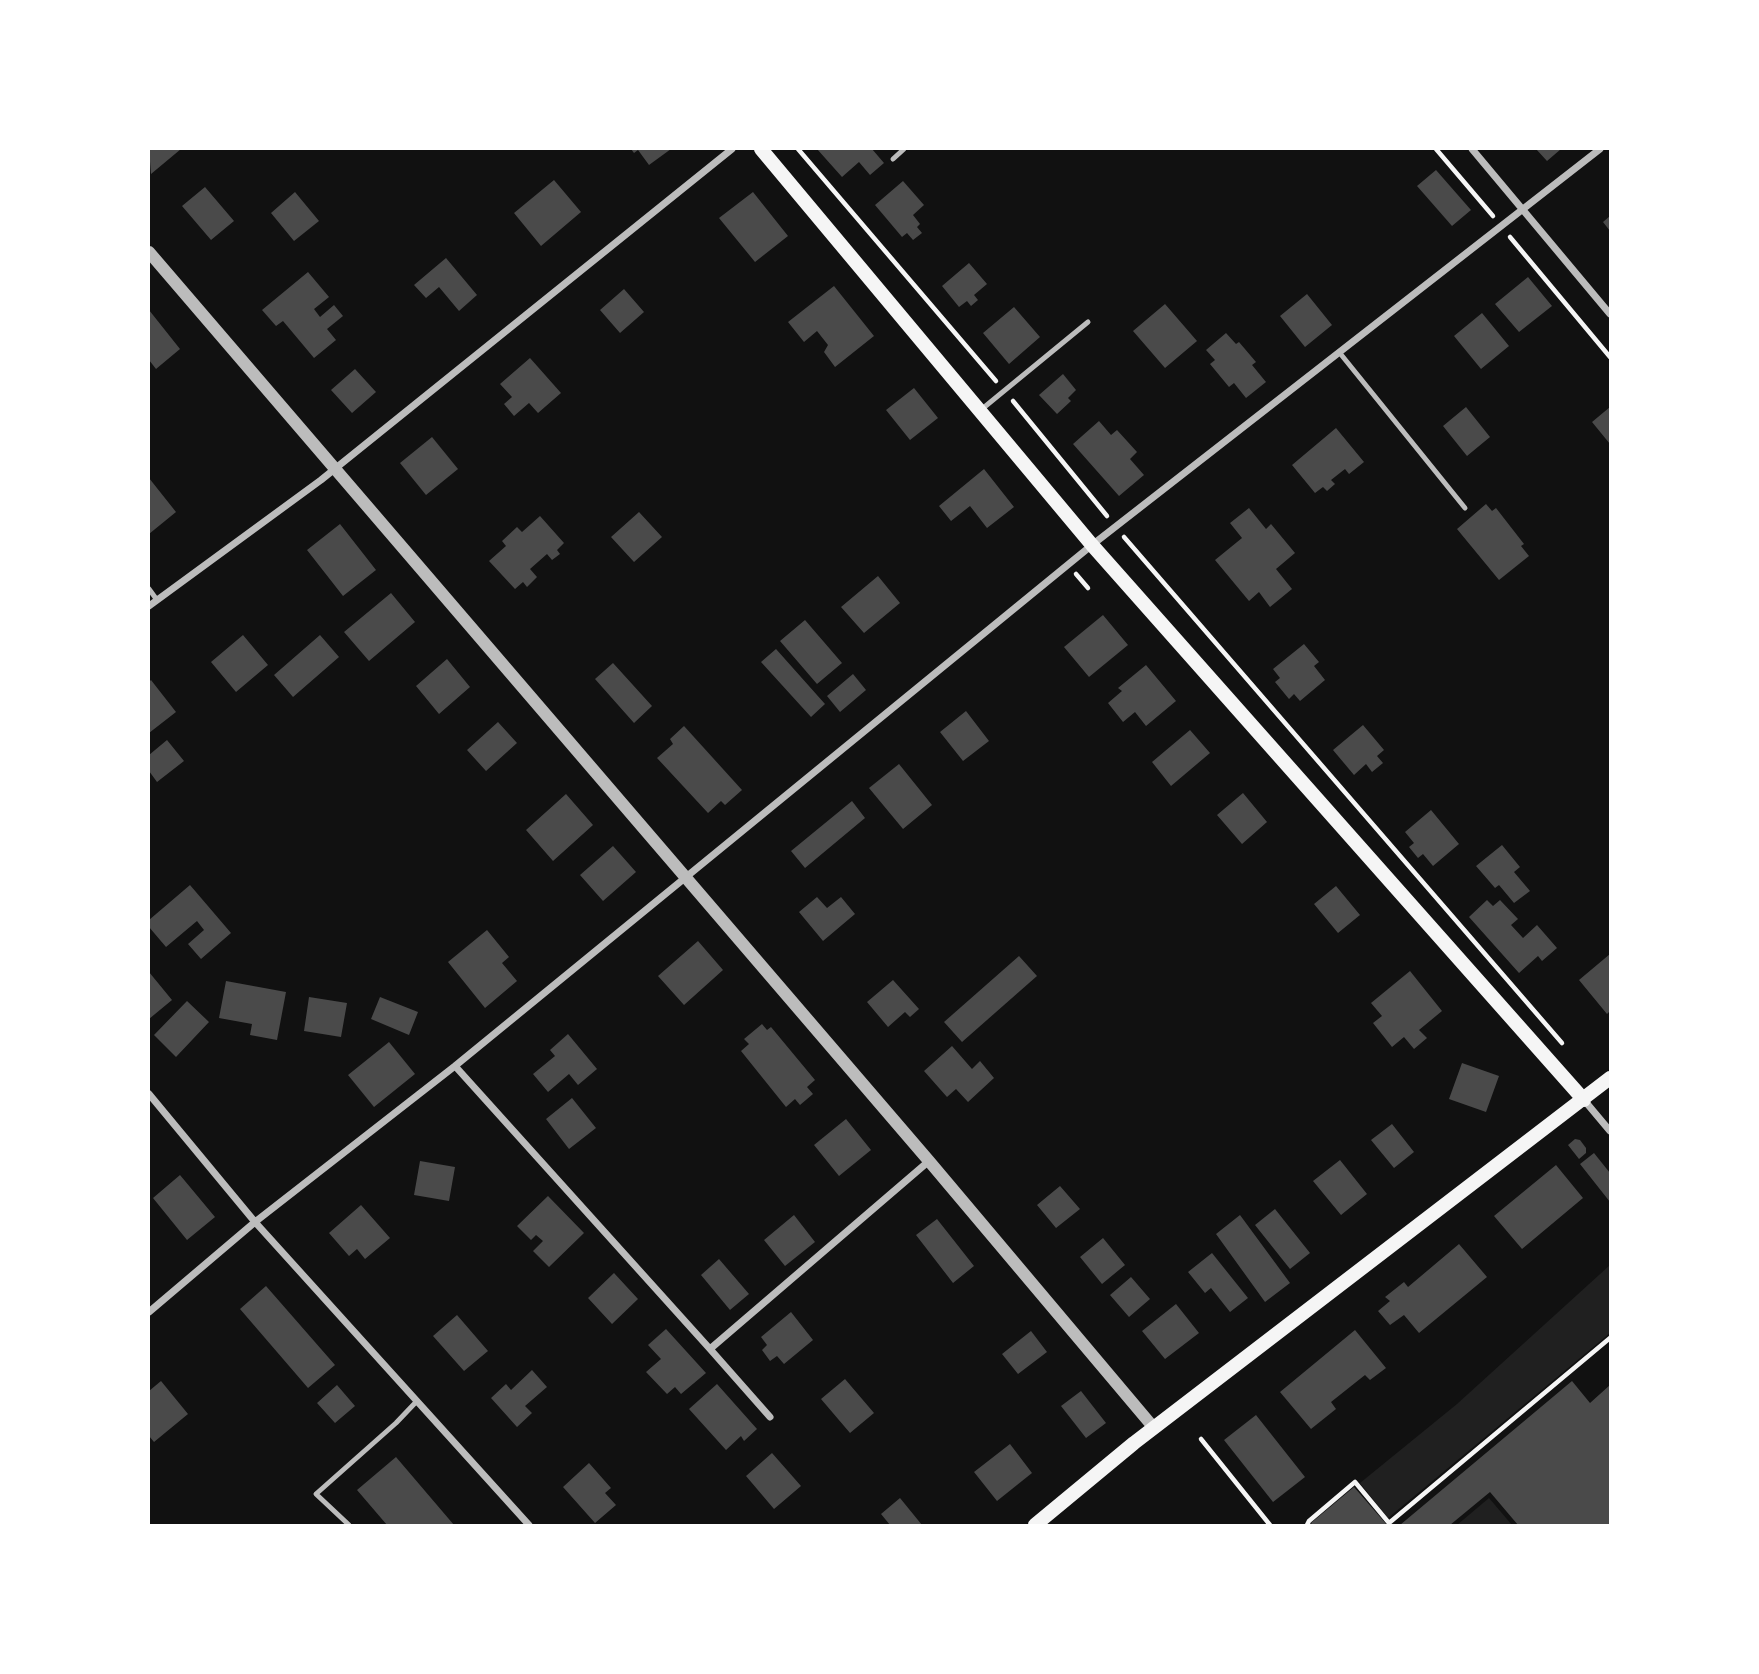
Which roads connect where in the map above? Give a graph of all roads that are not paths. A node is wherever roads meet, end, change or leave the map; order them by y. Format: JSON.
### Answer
{"nodes":[{"id":1,"x":732,"y":149,"type":"edge"},
{"id":2,"x":761,"y":149,"type":"edge"},
{"id":3,"x":904,"y":149,"type":"edge"},
{"id":4,"x":1472,"y":149,"type":"edge"},
{"id":5,"x":1600,"y":149,"type":"edge"},
{"id":6,"x":893,"y":159,"type":"dead end"},
{"id":7,"x":1523,"y":209,"type":"junction"},
{"id":8,"x":149,"y":251,"type":"edge"},
{"id":9,"x":1610,"y":314,"type":"edge"},
{"id":10,"x":1088,"y":321,"type":"dead end"},
{"id":11,"x":1339,"y":352,"type":"junction"},
{"id":12,"x":980,"y":411,"type":"junction"},
{"id":13,"x":335,"y":468,"type":"junction"},
{"id":14,"x":1465,"y":508,"type":"dead end"},
{"id":15,"x":1091,"y":545,"type":"junction"},
{"id":16,"x":149,"y":589,"type":"edge"},
{"id":17,"x":157,"y":600,"type":"junction"},
{"id":18,"x":149,"y":606,"type":"edge"},
{"id":19,"x":686,"y":878,"type":"junction"},
{"id":20,"x":454,"y":1066,"type":"junction"},
{"id":21,"x":1610,"y":1079,"type":"edge"},
{"id":22,"x":149,"y":1094,"type":"edge"},
{"id":23,"x":1584,"y":1100,"type":"junction"},
{"id":24,"x":1610,"y":1132,"type":"edge"},
{"id":25,"x":929,"y":1161,"type":"junction"},
{"id":26,"x":255,"y":1222,"type":"junction"},
{"id":27,"x":149,"y":1312,"type":"edge"},
{"id":28,"x":710,"y":1349,"type":"junction"},
{"id":29,"x":416,"y":1402,"type":"junction"},
{"id":30,"x":770,"y":1418,"type":"dead end"},
{"id":31,"x":1154,"y":1428,"type":"junction"},
{"id":32,"x":349,"y":1525,"type":"edge"},
{"id":33,"x":529,"y":1525,"type":"edge"},
{"id":34,"x":1035,"y":1525,"type":"edge"}],
"edges":[{"from":1,"to":13,"type":"street"},
{"from":2,"to":12,"type":"main road"},
{"from":3,"to":6,"type":"lane"},
{"from":4,"to":7,"type":"street"},
{"from":5,"to":7,"type":"street"},
{"from":7,"to":9,"type":"street"},
{"from":7,"to":11,"type":"street"},
{"from":8,"to":13,"type":"street"},
{"from":10,"to":12,"type":"lane"},
{"from":11,"to":14,"type":"lane"},
{"from":11,"to":15,"type":"street"},
{"from":12,"to":15,"type":"main road"},
{"from":13,"to":17,"type":"street"},
{"from":13,"to":19,"type":"street"},
{"from":15,"to":19,"type":"street"},
{"from":15,"to":23,"type":"main road"},
{"from":16,"to":17,"type":"lane"},
{"from":17,"to":18,"type":"street"},
{"from":19,"to":20,"type":"street"},
{"from":19,"to":25,"type":"street"},
{"from":20,"to":26,"type":"street"},
{"from":20,"to":28,"type":"street"},
{"from":21,"to":23,"type":"main road"},
{"from":22,"to":26,"type":"street"},
{"from":23,"to":24,"type":"street"},
{"from":23,"to":31,"type":"main road"},
{"from":25,"to":28,"type":"street"},
{"from":25,"to":31,"type":"street"},
{"from":26,"to":27,"type":"street"},
{"from":26,"to":29,"type":"street"},
{"from":28,"to":30,"type":"street"},
{"from":29,"to":32,"type":"lane"},
{"from":29,"to":33,"type":"street"},
{"from":31,"to":34,"type":"main road"}]}
